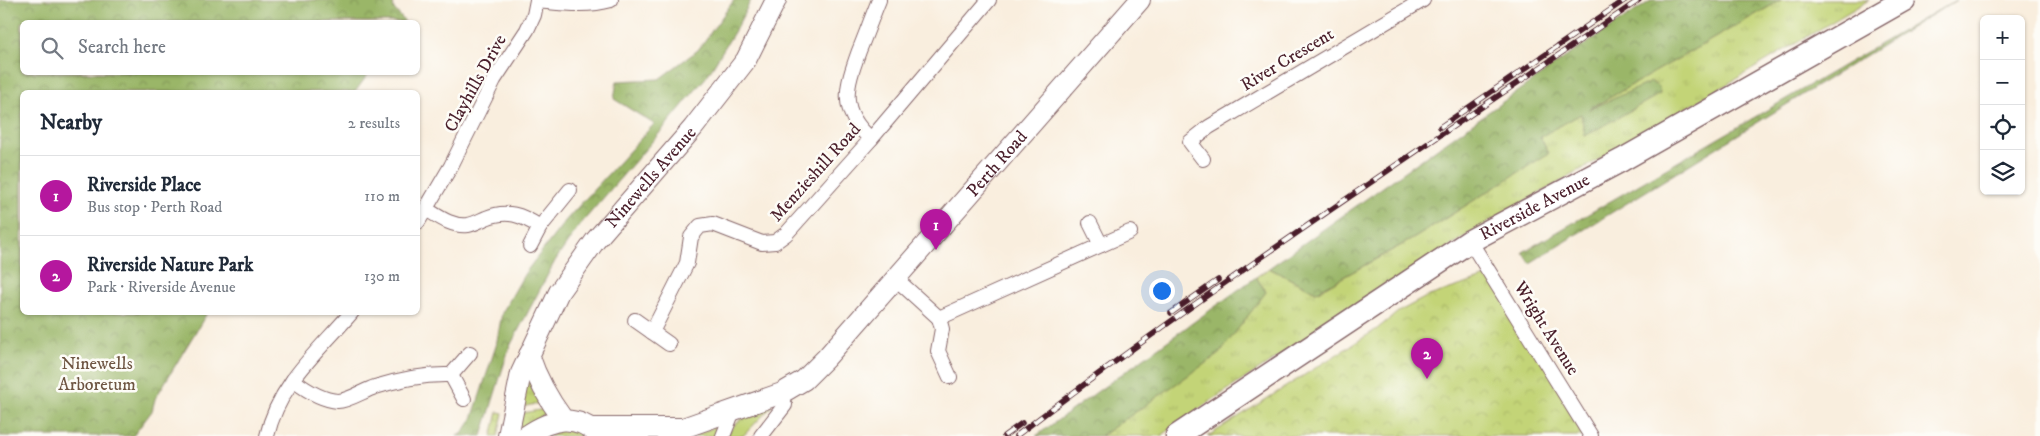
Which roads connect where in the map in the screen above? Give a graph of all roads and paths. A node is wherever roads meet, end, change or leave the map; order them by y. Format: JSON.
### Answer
{"nodes":[{"id":1,"x":537,"y":0,"type":"edge"},
{"id":2,"x":611,"y":0,"type":"edge"},
{"id":3,"x":776,"y":0,"type":"edge"},
{"id":4,"x":878,"y":0,"type":"edge"},
{"id":5,"x":989,"y":0,"type":"edge"},
{"id":6,"x":1140,"y":0,"type":"edge"},
{"id":7,"x":1423,"y":0,"type":"edge"},
{"id":8,"x":1904,"y":0,"type":"edge"},
{"id":9,"x":871,"y":139,"type":"junction"},
{"id":10,"x":1203,"y":159,"type":"dead end"},
{"id":11,"x":570,"y":190,"type":"dead end"},
{"id":12,"x":426,"y":209,"type":"junction"},
{"id":13,"x":420,"y":219,"type":"edge"},
{"id":14,"x":1090,"y":223,"type":"dead end"},
{"id":15,"x":540,"y":227,"type":"junction"},
{"id":16,"x":1130,"y":232,"type":"dead end"},
{"id":17,"x":1470,"y":241,"type":"junction"},
{"id":18,"x":1102,"y":245,"type":"junction"},
{"id":19,"x":530,"y":246,"type":"dead end"},
{"id":20,"x":895,"y":278,"type":"junction"},
{"id":21,"x":349,"y":315,"type":"edge"},
{"id":22,"x":939,"y":318,"type":"junction"},
{"id":23,"x":635,"y":320,"type":"dead end"},
{"id":24,"x":652,"y":332,"type":"junction"},
{"id":25,"x":669,"y":344,"type":"dead end"},
{"id":26,"x":470,"y":353,"type":"dead end"},
{"id":27,"x":529,"y":355,"type":"junction"},
{"id":28,"x":451,"y":375,"type":"junction"},
{"id":29,"x":950,"y":377,"type":"dead end"},
{"id":30,"x":293,"y":380,"type":"junction"},
{"id":31,"x":464,"y":399,"type":"dead end"},
{"id":32,"x":785,"y":405,"type":"dead end"},
{"id":33,"x":733,"y":411,"type":"junction"},
{"id":34,"x":563,"y":419,"type":"junction"},
{"id":35,"x":596,"y":432,"type":"edge"},
{"id":36,"x":677,"y":432,"type":"edge"},
{"id":37,"x":267,"y":436,"type":"edge"},
{"id":38,"x":508,"y":436,"type":"edge"},
{"id":39,"x":526,"y":436,"type":"edge"},
{"id":40,"x":723,"y":436,"type":"edge"},
{"id":41,"x":761,"y":436,"type":"edge"},
{"id":42,"x":1177,"y":436,"type":"edge"},
{"id":43,"x":1592,"y":436,"type":"edge"}],
"edges":[{"from":1,"to":2,"type":"street","name":"Clayhills Drive"},
{"from":1,"to":12,"type":"street","name":"Clayhills Drive"},
{"from":3,"to":27,"type":"street","name":"Ninewells Avenue"},
{"from":4,"to":9,"type":"street"},
{"from":5,"to":9,"type":"street","name":"Menzieshill Road"},
{"from":6,"to":20,"type":"street","name":"Perth Road"},
{"from":7,"to":10,"type":"street","name":"River Crescent"},
{"from":8,"to":17,"type":"main road","name":"Riverside Avenue"},
{"from":9,"to":24,"type":"street","name":"Menzieshill Road"},
{"from":11,"to":15,"type":"street"},
{"from":12,"to":13,"type":"street","name":"Clayhills Drive"},
{"from":12,"to":15,"type":"street"},
{"from":14,"to":18,"type":"street"},
{"from":15,"to":19,"type":"street"},
{"from":16,"to":18,"type":"street"},
{"from":17,"to":42,"type":"main road","name":"Riverside Avenue"},
{"from":17,"to":43,"type":"street","name":"Wright Avenue"},
{"from":18,"to":22,"type":"street"},
{"from":20,"to":22,"type":"street"},
{"from":20,"to":33,"type":"street","name":"Perth Road"},
{"from":21,"to":30,"type":"street"},
{"from":22,"to":29,"type":"street"},
{"from":23,"to":24,"type":"street"},
{"from":24,"to":25,"type":"street"},
{"from":26,"to":28,"type":"street"},
{"from":27,"to":34,"type":"street"},
{"from":27,"to":38,"type":"street","name":"Ninewells Avenue"},
{"from":28,"to":30,"type":"street"},
{"from":28,"to":31,"type":"street"},
{"from":30,"to":37,"type":"street"},
{"from":32,"to":41,"type":"street"},
{"from":33,"to":36,"type":"street","name":"Perth Road"},
{"from":33,"to":40,"type":"street"},
{"from":34,"to":35,"type":"street","name":"Perth Road"},
{"from":34,"to":39,"type":"street"},
{"from":35,"to":36,"type":"street","name":"Perth Road"}]}
